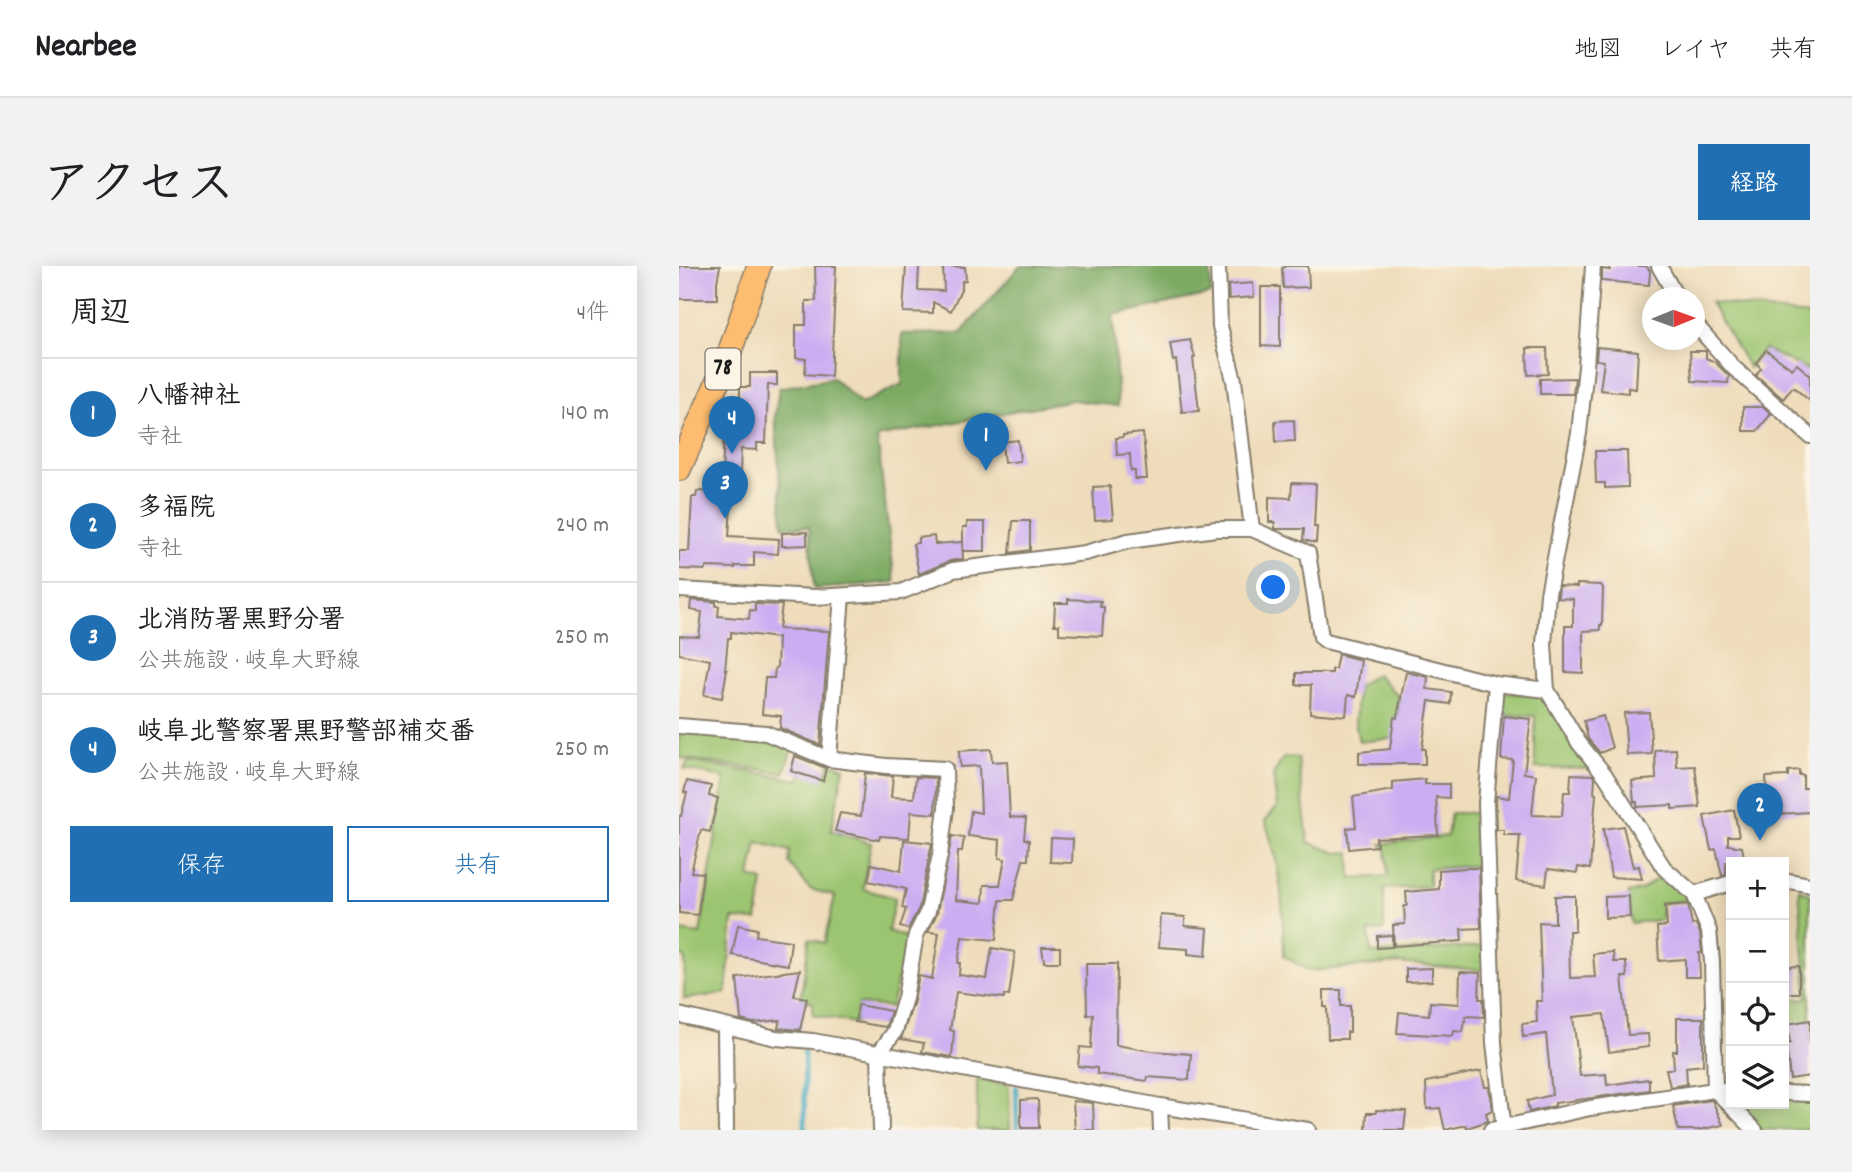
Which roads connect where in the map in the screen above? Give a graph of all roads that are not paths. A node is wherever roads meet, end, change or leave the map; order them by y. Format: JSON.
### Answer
{"nodes":[{"id":1,"x":759,"y":266,"type":"edge"},
{"id":2,"x":1218,"y":266,"type":"edge"},
{"id":3,"x":1593,"y":266,"type":"edge"},
{"id":4,"x":1659,"y":266,"type":"edge"},
{"id":5,"x":1671,"y":287,"type":"edge"},
{"id":6,"x":1705,"y":335,"type":"edge"},
{"id":7,"x":1810,"y":436,"type":"edge"},
{"id":8,"x":679,"y":469,"type":"edge"},
{"id":9,"x":1252,"y":529,"type":"junction"},
{"id":10,"x":679,"y":590,"type":"edge"},
{"id":11,"x":842,"y":596,"type":"junction"},
{"id":12,"x":1496,"y":684,"type":"junction"},
{"id":13,"x":1547,"y":690,"type":"junction"},
{"id":14,"x":679,"y":726,"type":"edge"},
{"id":15,"x":829,"y":759,"type":"junction"},
{"id":16,"x":1789,"y":881,"type":"edge"},
{"id":17,"x":1726,"y":884,"type":"edge"},
{"id":18,"x":1810,"y":885,"type":"edge"},
{"id":19,"x":1694,"y":894,"type":"junction"},
{"id":20,"x":679,"y":1015,"type":"edge"},
{"id":21,"x":725,"y":1027,"type":"junction"},
{"id":22,"x":879,"y":1053,"type":"junction"},
{"id":23,"x":1715,"y":1090,"type":"junction"},
{"id":24,"x":1726,"y":1091,"type":"edge"},
{"id":25,"x":1789,"y":1093,"type":"edge"},
{"id":26,"x":1810,"y":1094,"type":"edge"},
{"id":27,"x":1160,"y":1106,"type":"junction"},
{"id":28,"x":1499,"y":1129,"type":"edge"},
{"id":29,"x":726,"y":1130,"type":"edge"},
{"id":30,"x":880,"y":1130,"type":"edge"},
{"id":31,"x":1161,"y":1130,"type":"edge"},
{"id":32,"x":1308,"y":1130,"type":"edge"},
{"id":33,"x":1755,"y":1130,"type":"edge"}],
"edges":[{"from":1,"to":8,"type":"main road","number":"78"},
{"from":2,"to":9,"type":"street"},
{"from":3,"to":13,"type":"street"},
{"from":4,"to":5,"type":"street"},
{"from":6,"to":7,"type":"street"},
{"from":9,"to":11,"type":"street"},
{"from":9,"to":12,"type":"street"},
{"from":10,"to":11,"type":"street"},
{"from":11,"to":15,"type":"street"},
{"from":12,"to":13,"type":"street"},
{"from":12,"to":28,"type":"street"},
{"from":13,"to":19,"type":"street"},
{"from":14,"to":15,"type":"street"},
{"from":15,"to":22,"type":"street"},
{"from":16,"to":18,"type":"street"},
{"from":17,"to":19,"type":"street"},
{"from":19,"to":23,"type":"street"},
{"from":20,"to":21,"type":"street"},
{"from":21,"to":22,"type":"street"},
{"from":21,"to":29,"type":"street"},
{"from":22,"to":27,"type":"street"},
{"from":22,"to":30,"type":"street"},
{"from":23,"to":24,"type":"street"},
{"from":23,"to":28,"type":"street"},
{"from":23,"to":33,"type":"street"},
{"from":25,"to":26,"type":"street"},
{"from":27,"to":31,"type":"street"},
{"from":27,"to":32,"type":"street"}]}
